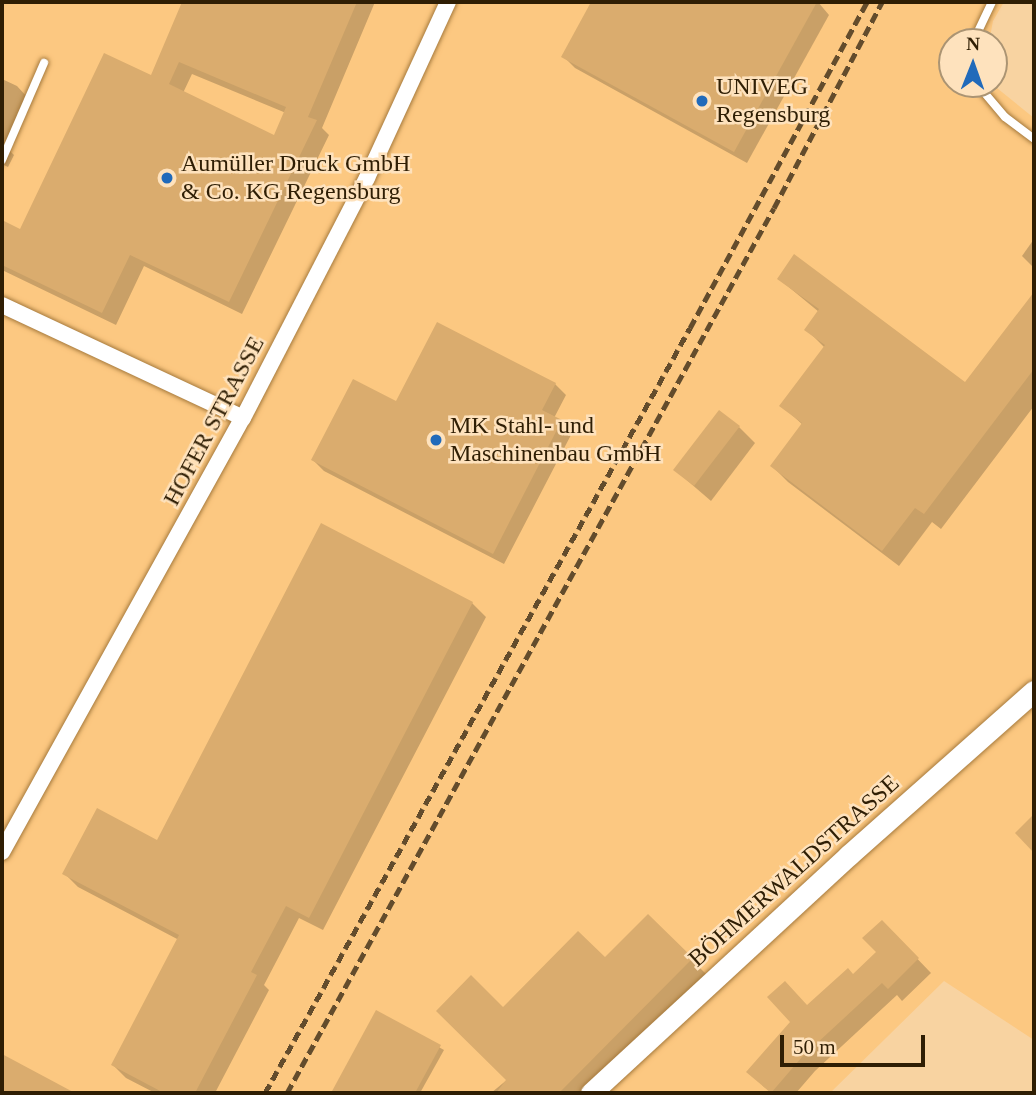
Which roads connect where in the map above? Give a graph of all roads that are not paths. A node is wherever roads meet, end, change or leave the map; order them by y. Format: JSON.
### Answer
{"nodes":[{"id":1,"x":448,"y":2,"type":"edge"},
{"id":2,"x":992,"y":2,"type":"edge"},
{"id":3,"x":980,"y":28,"type":"edge"},
{"id":4,"x":44,"y":63,"type":"dead end"},
{"id":5,"x":988,"y":98,"type":"edge"},
{"id":6,"x":1034,"y":139,"type":"edge"},
{"id":7,"x":2,"y":160,"type":"edge"},
{"id":8,"x":2,"y":305,"type":"edge"},
{"id":9,"x":243,"y":418,"type":"junction"},
{"id":10,"x":1034,"y":691,"type":"edge"},
{"id":11,"x":2,"y":852,"type":"edge"},
{"id":12,"x":591,"y":1093,"type":"edge"}],
"edges":[{"from":1,"to":9,"type":"street","name":"HOFER STRASSE"},
{"from":2,"to":3,"type":"lane"},
{"from":4,"to":7,"type":"lane"},
{"from":5,"to":6,"type":"lane"},
{"from":8,"to":9,"type":"street"},
{"from":9,"to":11,"type":"street","name":"HOFER STRASSE"},
{"from":10,"to":12,"type":"street","name":"BÖHMERWALDSTRASSE"}]}
